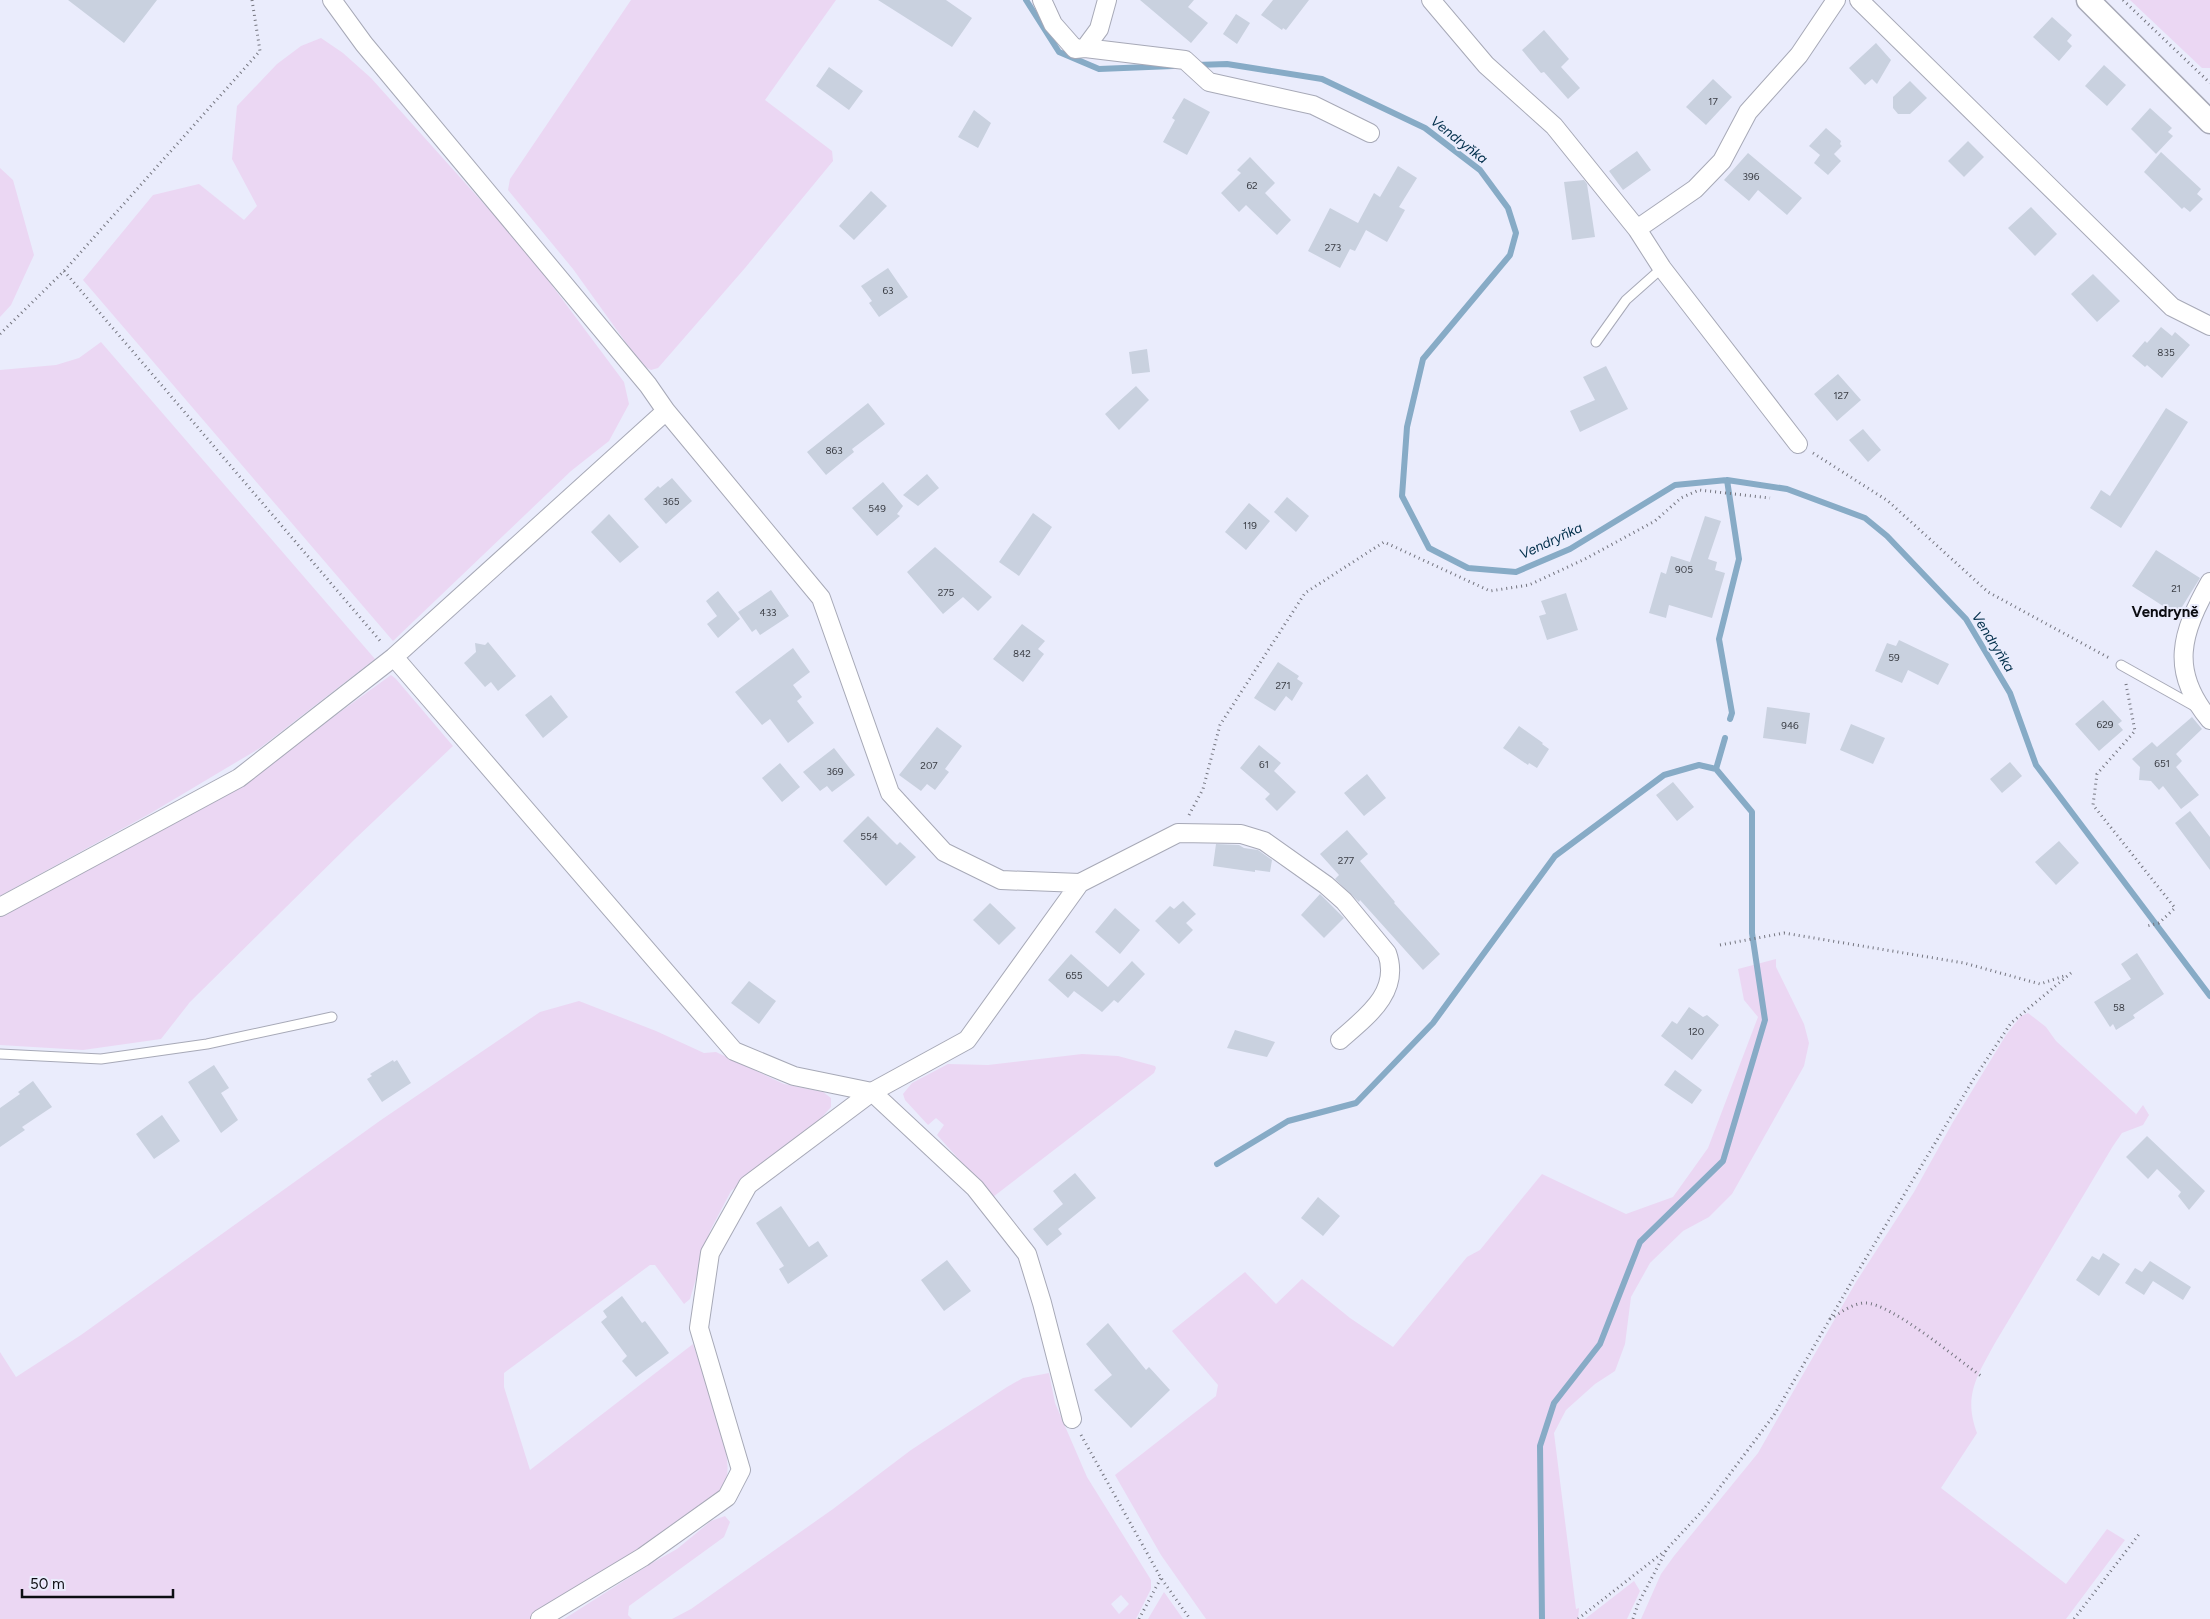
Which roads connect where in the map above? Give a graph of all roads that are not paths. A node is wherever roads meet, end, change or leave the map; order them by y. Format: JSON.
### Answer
{"nodes":[{"id":1,"x":332,"y":0,"type":"edge"},
{"id":2,"x":1042,"y":0,"type":"edge"},
{"id":3,"x":1107,"y":0,"type":"edge"},
{"id":4,"x":1431,"y":0,"type":"edge"},
{"id":5,"x":1836,"y":0,"type":"edge"},
{"id":6,"x":1859,"y":0,"type":"edge"},
{"id":7,"x":2088,"y":0,"type":"edge"},
{"id":8,"x":1085,"y":48,"type":"junction"},
{"id":9,"x":2210,"y":122,"type":"edge"},
{"id":10,"x":1370,"y":133,"type":"dead end"},
{"id":11,"x":1637,"y":229,"type":"junction"},
{"id":12,"x":1662,"y":268,"type":"junction"},
{"id":13,"x":2210,"y":326,"type":"edge"},
{"id":14,"x":1596,"y":342,"type":"dead end"},
{"id":15,"x":666,"y":411,"type":"junction"},
{"id":16,"x":1798,"y":444,"type":"road end"},
{"id":17,"x":2210,"y":582,"type":"edge"},
{"id":18,"x":394,"y":657,"type":"junction"},
{"id":19,"x":2121,"y":665,"type":"road end"},
{"id":20,"x":2205,"y":715,"type":"edge"},
{"id":21,"x":1080,"y":882,"type":"junction"},
{"id":22,"x":0,"y":907,"type":"edge"},
{"id":23,"x":332,"y":1016,"type":"dead end"},
{"id":24,"x":1340,"y":1040,"type":"dead end"},
{"id":25,"x":0,"y":1054,"type":"edge"},
{"id":26,"x":872,"y":1092,"type":"junction"},
{"id":27,"x":1072,"y":1419,"type":"road end"},
{"id":28,"x":540,"y":1619,"type":"edge"}],
"edges":[{"from":1,"to":15,"type":"street"},
{"from":2,"to":8,"type":"street"},
{"from":3,"to":8,"type":"street"},
{"from":4,"to":11,"type":"street"},
{"from":5,"to":11,"type":"street"},
{"from":6,"to":13,"type":"street"},
{"from":7,"to":9,"type":"street"},
{"from":8,"to":10,"type":"street"},
{"from":11,"to":12,"type":"street"},
{"from":12,"to":14,"type":"lane"},
{"from":12,"to":16,"type":"street"},
{"from":15,"to":18,"type":"street"},
{"from":15,"to":21,"type":"street"},
{"from":17,"to":20,"type":"street"},
{"from":18,"to":22,"type":"street"},
{"from":18,"to":26,"type":"street"},
{"from":19,"to":20,"type":"lane"},
{"from":21,"to":24,"type":"street"},
{"from":21,"to":26,"type":"street"},
{"from":23,"to":25,"type":"lane"},
{"from":26,"to":27,"type":"street"},
{"from":26,"to":28,"type":"street"}]}
